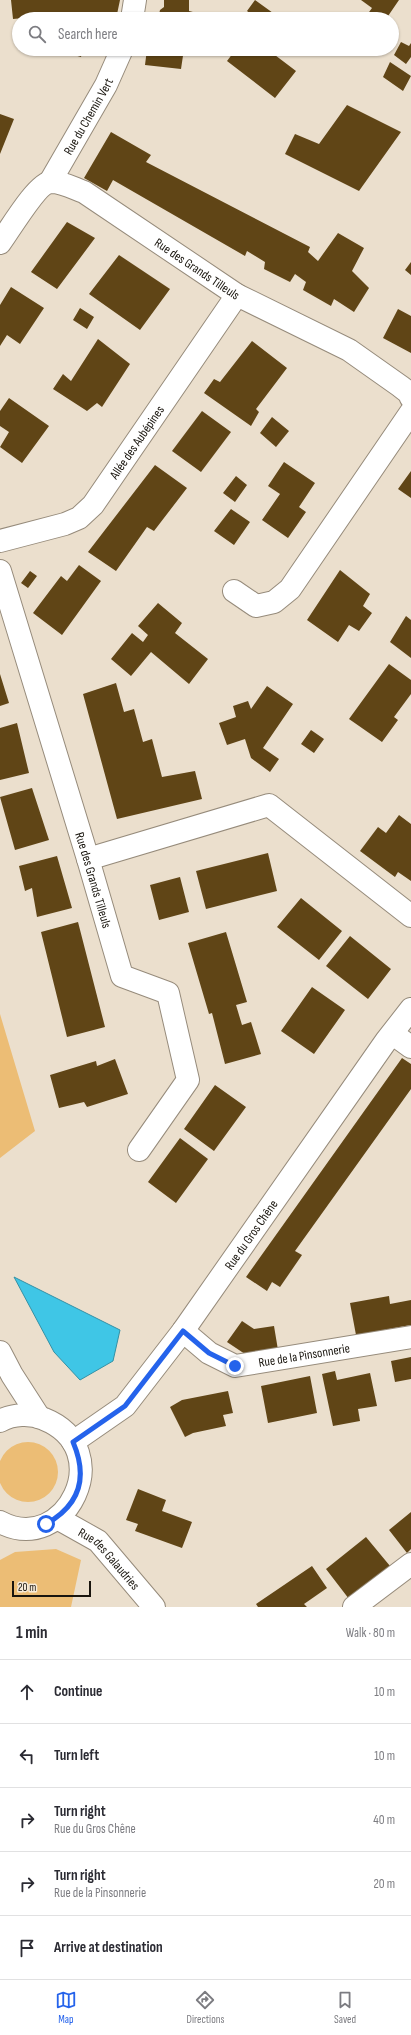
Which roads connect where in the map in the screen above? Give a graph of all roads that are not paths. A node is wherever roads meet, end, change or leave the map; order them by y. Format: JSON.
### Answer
{"nodes":[{"id":1,"x":135,"y":0,"type":"edge"},
{"id":2,"x":133,"y":12,"type":"edge"},
{"id":3,"x":119,"y":56,"type":"edge"},
{"id":4,"x":50,"y":182,"type":"junction"},
{"id":5,"x":0,"y":243,"type":"edge"},
{"id":6,"x":237,"y":295,"type":"junction"},
{"id":7,"x":411,"y":398,"type":"edge"},
{"id":8,"x":411,"y":412,"type":"edge"},
{"id":9,"x":0,"y":541,"type":"edge"},
{"id":10,"x":0,"y":571,"type":"edge"},
{"id":11,"x":234,"y":591,"type":"dead end"},
{"id":12,"x":88,"y":859,"type":"junction"},
{"id":13,"x":411,"y":916,"type":"edge"},
{"id":14,"x":411,"y":1009,"type":"edge"},
{"id":15,"x":393,"y":1034,"type":"junction"},
{"id":16,"x":411,"y":1047,"type":"edge"},
{"id":17,"x":139,"y":1150,"type":"dead end"},
{"id":18,"x":183,"y":1331,"type":"junction"},
{"id":19,"x":411,"y":1337,"type":"edge"},
{"id":20,"x":0,"y":1352,"type":"edge"},
{"id":21,"x":39,"y":1417,"type":"junction"},
{"id":22,"x":0,"y":1421,"type":"edge"},
{"id":23,"x":73,"y":1442,"type":"junction"},
{"id":24,"x":57,"y":1518,"type":"junction"},
{"id":25,"x":0,"y":1522,"type":"edge"},
{"id":26,"x":21,"y":1528,"type":"junction"},
{"id":27,"x":0,"y":1540,"type":"edge"},
{"id":28,"x":411,"y":1564,"type":"edge"},
{"id":29,"x":154,"y":1607,"type":"edge"},
{"id":30,"x":354,"y":1607,"type":"edge"}],
"edges":[{"from":1,"to":2,"type":"street"},
{"from":3,"to":4,"type":"street","name":"Rue du Chemin Vert"},
{"from":4,"to":5,"type":"street"},
{"from":4,"to":6,"type":"street","name":"Rue des Grands Tilleuls"},
{"from":6,"to":7,"type":"street","name":"Rue des Grands Tilleuls"},
{"from":6,"to":9,"type":"street","name":"Allée des Aubépines"},
{"from":8,"to":11,"type":"street"},
{"from":10,"to":12,"type":"street","name":"Rue des Grands Tilleuls"},
{"from":12,"to":13,"type":"street"},
{"from":12,"to":17,"type":"street","name":"Rue des Grands Tilleuls"},
{"from":14,"to":15,"type":"street","name":"Rue du Gros Chêne"},
{"from":15,"to":16,"type":"street"},
{"from":15,"to":18,"type":"street","name":"Rue du Gros Chêne"},
{"from":18,"to":19,"type":"street","name":"Rue de la Pinsonnerie"},
{"from":18,"to":23,"type":"street","name":"Rue du Gros Chêne"},
{"from":20,"to":21,"type":"street"},
{"from":21,"to":22,"type":"street"},
{"from":21,"to":23,"type":"street"},
{"from":23,"to":24,"type":"street"},
{"from":24,"to":26,"type":"street"},
{"from":24,"to":29,"type":"street","name":"Rue des Galaudries"},
{"from":25,"to":26,"type":"street"},
{"from":26,"to":27,"type":"street"},
{"from":28,"to":30,"type":"street"}]}
